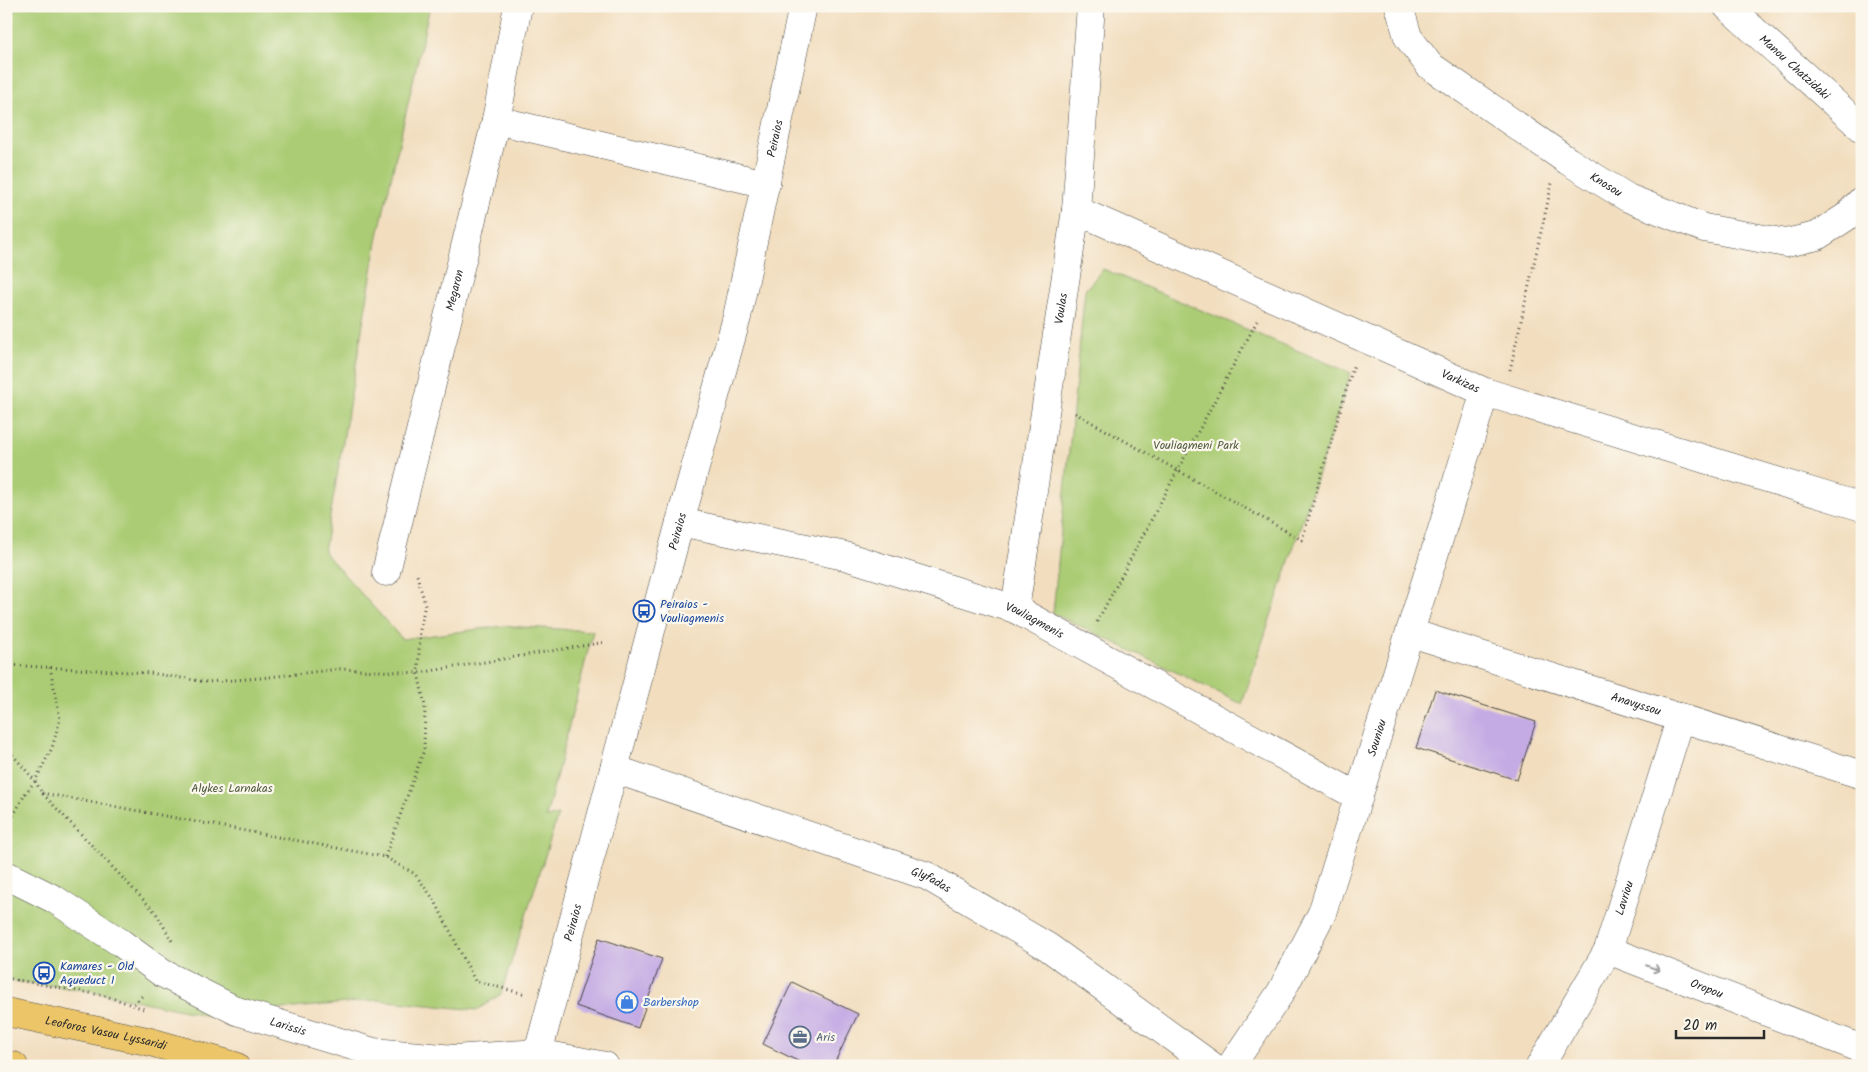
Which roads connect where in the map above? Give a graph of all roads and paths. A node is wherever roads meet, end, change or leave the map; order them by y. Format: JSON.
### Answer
{"nodes":[{"id":1,"x":518,"y":6,"type":"edge"},
{"id":2,"x":803,"y":6,"type":"edge"},
{"id":3,"x":1090,"y":6,"type":"edge"},
{"id":4,"x":1399,"y":6,"type":"edge"},
{"id":5,"x":1727,"y":6,"type":"edge"},
{"id":6,"x":496,"y":120,"type":"junction"},
{"id":7,"x":1862,"y":128,"type":"edge"},
{"id":8,"x":1558,"y":154,"type":"junction"},
{"id":9,"x":766,"y":184,"type":"junction"},
{"id":10,"x":1862,"y":200,"type":"edge"},
{"id":11,"x":1076,"y":210,"type":"junction"},
{"id":12,"x":1270,"y":296,"type":"junction"},
{"id":13,"x":1362,"y":336,"type":"junction"},
{"id":14,"x":1494,"y":395,"type":"junction"},
{"id":15,"x":1048,"y":398,"type":"junction"},
{"id":16,"x":1178,"y":469,"type":"junction"},
{"id":17,"x":1862,"y":507,"type":"edge"},
{"id":18,"x":680,"y":522,"type":"junction"},
{"id":19,"x":388,"y":563,"type":"joint"},
{"id":20,"x":1015,"y":609,"type":"junction"},
{"id":21,"x":1411,"y":633,"type":"junction"},
{"id":22,"x":606,"y":642,"type":"dead end"},
{"id":23,"x":1084,"y":647,"type":"junction"},
{"id":24,"x":6,"y":664,"type":"edge"},
{"id":25,"x":50,"y":667,"type":"junction"},
{"id":26,"x":418,"y":673,"type":"junction"},
{"id":27,"x":1681,"y":718,"type":"junction"},
{"id":28,"x":6,"y":747,"type":"edge"},
{"id":29,"x":614,"y":769,"type":"junction"},
{"id":30,"x":1862,"y":775,"type":"edge"},
{"id":31,"x":35,"y":781,"type":"junction"},
{"id":32,"x":42,"y":793,"type":"junction"},
{"id":33,"x":1359,"y":797,"type":"junction"},
{"id":34,"x":6,"y":829,"type":"edge"},
{"id":35,"x":386,"y":857,"type":"junction"},
{"id":36,"x":6,"y":875,"type":"edge"},
{"id":37,"x":1608,"y":950,"type":"junction"},
{"id":38,"x":162,"y":973,"type":"junction"},
{"id":39,"x":552,"y":1002,"type":"junction"},
{"id":40,"x":6,"y":1012,"type":"edge"},
{"id":41,"x":1862,"y":1049,"type":"edge"},
{"id":42,"x":538,"y":1054,"type":"junction"},
{"id":43,"x":6,"y":1064,"type":"edge"},
{"id":44,"x":14,"y":1066,"type":"edge"},
{"id":45,"x":235,"y":1066,"type":"edge"},
{"id":46,"x":605,"y":1066,"type":"edge"},
{"id":47,"x":1212,"y":1066,"type":"edge"},
{"id":48,"x":1231,"y":1066,"type":"edge"},
{"id":49,"x":1540,"y":1066,"type":"edge"}],
"edges":[{"from":1,"to":6,"type":"street","name":"Megaron"},
{"from":2,"to":9,"type":"street","name":"Peiraios"},
{"from":3,"to":11,"type":"street","name":"Voulas"},
{"from":4,"to":8,"type":"street","name":"Knosou"},
{"from":5,"to":7,"type":"street","name":"Manou Chatzidaki"},
{"from":6,"to":9,"type":"street"},
{"from":6,"to":19,"type":"street","name":"Megaron"},
{"from":8,"to":10,"type":"street","name":"Knosou"},
{"from":8,"to":14,"type":"path"},
{"from":9,"to":18,"type":"street","name":"Peiraios"},
{"from":11,"to":12,"type":"street","name":"Varkizas"},
{"from":11,"to":15,"type":"street","name":"Voulas"},
{"from":12,"to":13,"type":"street","name":"Varkizas"},
{"from":12,"to":16,"type":"path"},
{"from":13,"to":14,"type":"street","name":"Varkizas"},
{"from":13,"to":16,"type":"path"},
{"from":14,"to":17,"type":"street","name":"Varkizas"},
{"from":14,"to":21,"type":"street","name":"Souniou"},
{"from":15,"to":16,"type":"path"},
{"from":15,"to":20,"type":"street","name":"Voulas"},
{"from":16,"to":23,"type":"path"},
{"from":18,"to":20,"type":"street","name":"Vouliagmenis"},
{"from":18,"to":29,"type":"street","name":"Peiraios"},
{"from":19,"to":26,"type":"path"},
{"from":20,"to":23,"type":"street","name":"Vouliagmenis"},
{"from":21,"to":27,"type":"street","name":"Anavyssou"},
{"from":21,"to":33,"type":"street","name":"Souniou"},
{"from":22,"to":26,"type":"path"},
{"from":23,"to":33,"type":"street","name":"Vouliagmenis"},
{"from":24,"to":25,"type":"path"},
{"from":25,"to":26,"type":"path"},
{"from":25,"to":31,"type":"path"},
{"from":26,"to":35,"type":"path"},
{"from":27,"to":30,"type":"street","name":"Anavyssou"},
{"from":27,"to":37,"type":"street","name":"Lavriou"},
{"from":28,"to":31,"type":"path"},
{"from":29,"to":39,"type":"street","name":"Peiraios"},
{"from":29,"to":47,"type":"street","name":"Glyfadas"},
{"from":31,"to":32,"type":"path"},
{"from":31,"to":34,"type":"path"},
{"from":32,"to":35,"type":"path"},
{"from":32,"to":38,"type":"path"},
{"from":33,"to":48,"type":"street","name":"Souniou"},
{"from":35,"to":39,"type":"path"},
{"from":36,"to":38,"type":"street","name":"Larissis"},
{"from":37,"to":41,"type":"street","name":"Oropou","one_way":true},
{"from":37,"to":49,"type":"street","name":"Lavriou"},
{"from":38,"to":42,"type":"street","name":"Larissis"},
{"from":39,"to":42,"type":"street","name":"Peiraios"},
{"from":40,"to":45,"type":"main road","name":"Leoforos Vasou Lyssaridi"},
{"from":42,"to":46,"type":"street","name":"Larissis"},
{"from":43,"to":44,"type":"main road"}]}
